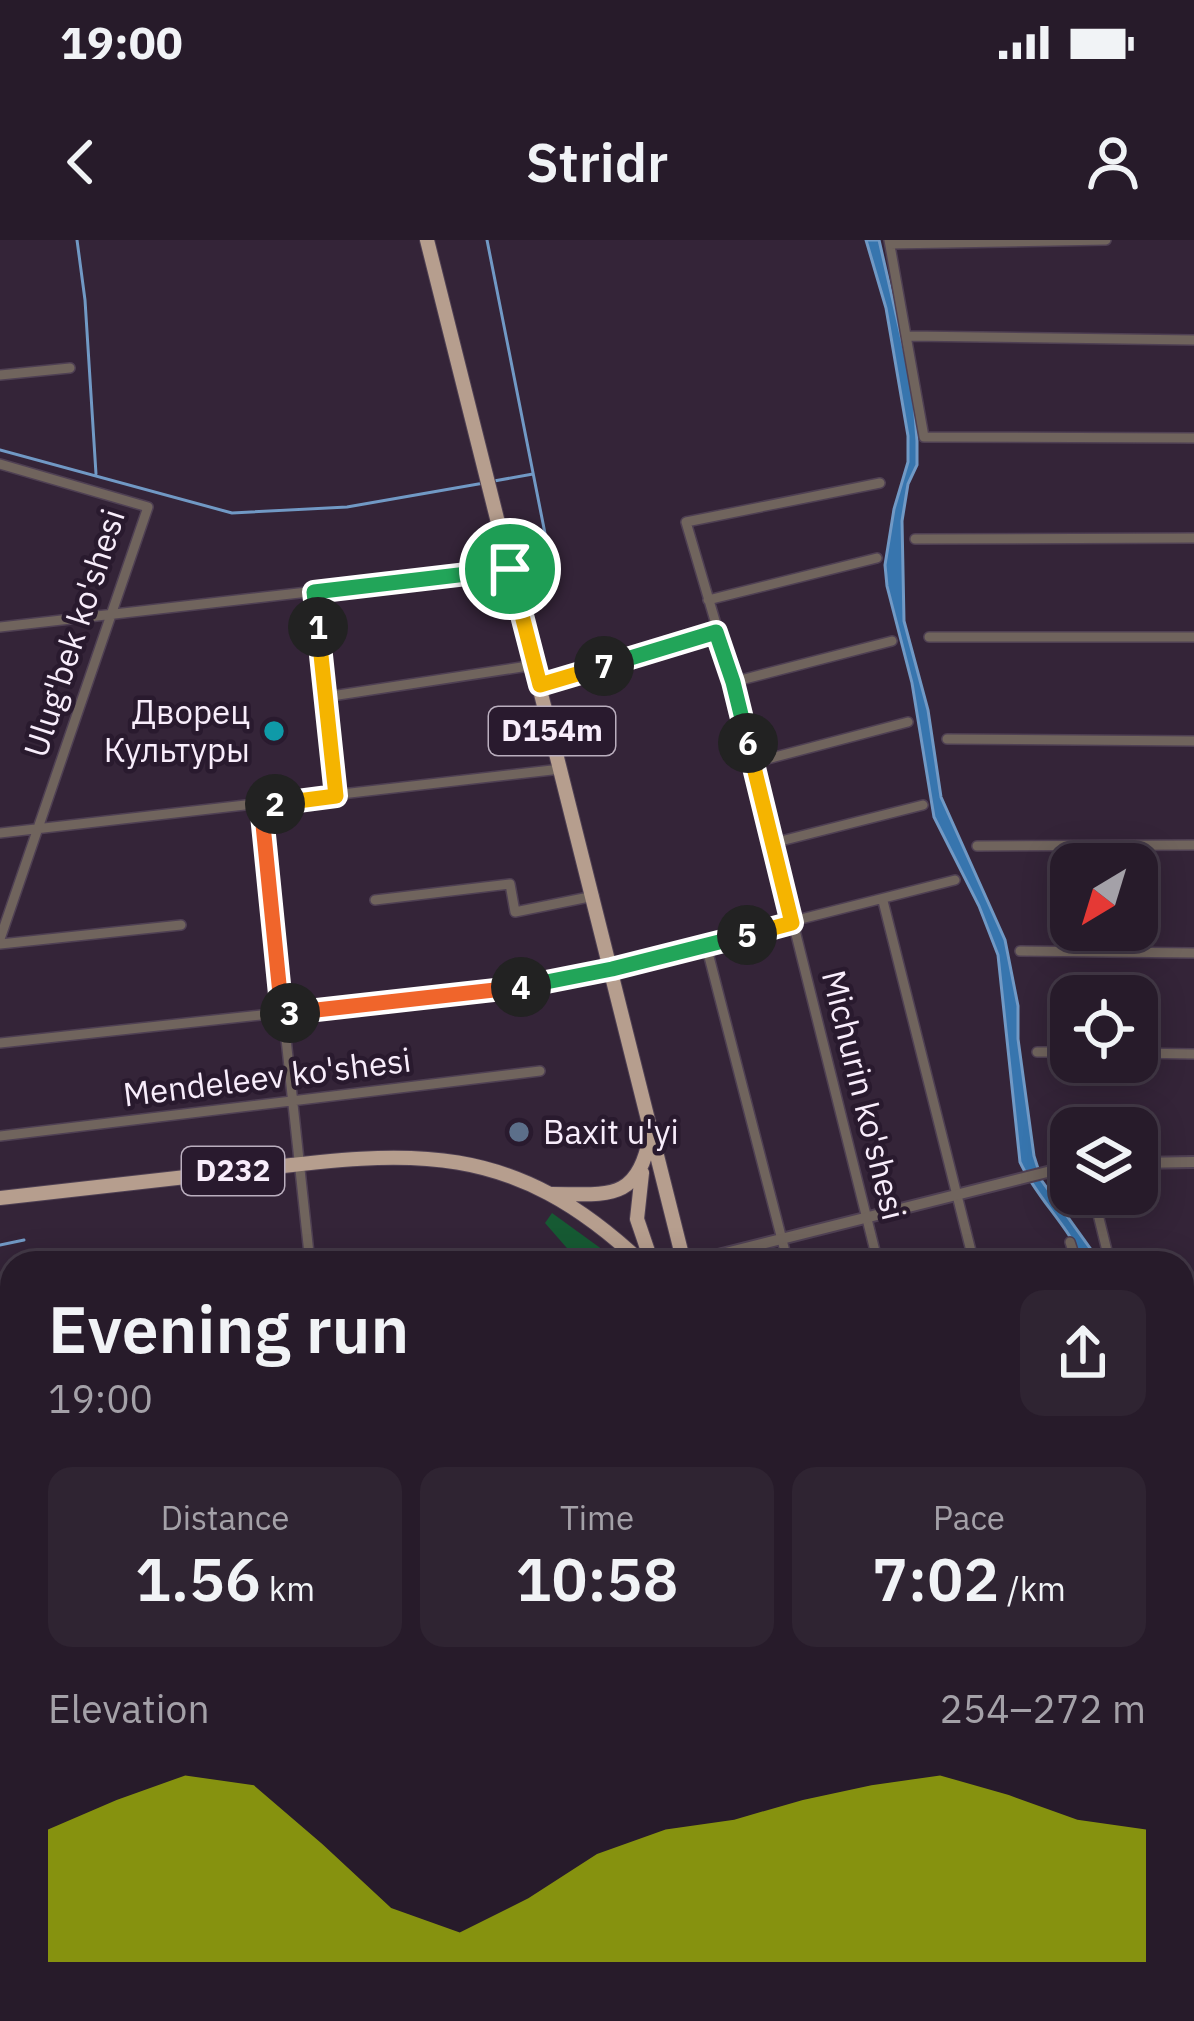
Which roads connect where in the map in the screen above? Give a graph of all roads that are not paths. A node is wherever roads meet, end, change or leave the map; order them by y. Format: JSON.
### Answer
{"nodes":[{"id":1,"x":428,"y":240,"type":"edge"},
{"id":2,"x":1106,"y":240,"type":"edge"},
{"id":3,"x":889,"y":242,"type":"edge"},
{"id":4,"x":909,"y":336,"type":"junction"},
{"id":5,"x":1194,"y":340,"type":"edge"},
{"id":6,"x":70,"y":368,"type":"dead end"},
{"id":7,"x":0,"y":375,"type":"edge"},
{"id":8,"x":1194,"y":438,"type":"edge"},
{"id":9,"x":0,"y":464,"type":"edge"},
{"id":10,"x":880,"y":483,"type":"dead end"},
{"id":11,"x":1194,"y":538,"type":"edge"},
{"id":12,"x":915,"y":539,"type":"dead end"},
{"id":13,"x":877,"y":558,"type":"dead end"},
{"id":14,"x":510,"y":569,"type":"junction"},
{"id":15,"x":314,"y":592,"type":"junction"},
{"id":16,"x":708,"y":600,"type":"junction"},
{"id":17,"x":112,"y":612,"type":"junction"},
{"id":18,"x":0,"y":628,"type":"edge"},
{"id":19,"x":716,"y":632,"type":"junction"},
{"id":20,"x":929,"y":637,"type":"dead end"},
{"id":21,"x":1194,"y":637,"type":"edge"},
{"id":22,"x":892,"y":641,"type":"dead end"},
{"id":23,"x":535,"y":665,"type":"junction"},
{"id":24,"x":733,"y":682,"type":"junction"},
{"id":25,"x":540,"y":685,"type":"junction"},
{"id":26,"x":325,"y":697,"type":"junction"},
{"id":27,"x":908,"y":722,"type":"dead end"},
{"id":28,"x":947,"y":739,"type":"dead end"},
{"id":29,"x":1194,"y":741,"type":"edge"},
{"id":30,"x":752,"y":763,"type":"junction"},
{"id":31,"x":561,"y":769,"type":"junction"},
{"id":32,"x":336,"y":796,"type":"junction"},
{"id":33,"x":261,"y":805,"type":"junction"},
{"id":34,"x":923,"y":805,"type":"dead end"},
{"id":35,"x":39,"y":829,"type":"junction"},
{"id":36,"x":0,"y":833,"type":"edge"},
{"id":37,"x":773,"y":843,"type":"junction"},
{"id":38,"x":1194,"y":844,"type":"edge"},
{"id":39,"x":977,"y":846,"type":"dead end"},
{"id":40,"x":956,"y":880,"type":"dead end"},
{"id":41,"x":593,"y":896,"type":"junction"},
{"id":42,"x":375,"y":900,"type":"dead end"},
{"id":43,"x":883,"y":901,"type":"junction"},
{"id":44,"x":792,"y":923,"type":"junction"},
{"id":45,"x":181,"y":925,"type":"dead end"},
{"id":46,"x":0,"y":942,"type":"edge"},
{"id":47,"x":706,"y":945,"type":"junction"},
{"id":48,"x":1020,"y":951,"type":"dead end"},
{"id":49,"x":1194,"y":953,"type":"edge"},
{"id":50,"x":612,"y":969,"type":"junction"},
{"id":51,"x":282,"y":1014,"type":"junction"},
{"id":52,"x":0,"y":1043,"type":"edge"},
{"id":53,"x":1037,"y":1052,"type":"dead end"},
{"id":54,"x":1050,"y":1052,"type":"edge"},
{"id":55,"x":1158,"y":1053,"type":"edge"},
{"id":56,"x":1194,"y":1054,"type":"edge"},
{"id":57,"x":540,"y":1071,"type":"dead end"},
{"id":58,"x":291,"y":1101,"type":"junction"},
{"id":59,"x":651,"y":1131,"type":"junction"},
{"id":60,"x":0,"y":1136,"type":"edge"},
{"id":61,"x":1194,"y":1162,"type":"edge"},
{"id":62,"x":299,"y":1163,"type":"junction"},
{"id":63,"x":1158,"y":1163,"type":"edge"},
{"id":64,"x":643,"y":1168,"type":"junction"},
{"id":65,"x":1050,"y":1169,"type":"edge"},
{"id":66,"x":551,"y":1194,"type":"junction"},
{"id":67,"x":604,"y":1195,"type":"junction"},
{"id":68,"x":957,"y":1196,"type":"junction"},
{"id":69,"x":0,"y":1198,"type":"edge"},
{"id":70,"x":638,"y":1198,"type":"junction"},
{"id":71,"x":670,"y":1210,"type":"junction"},
{"id":72,"x":1098,"y":1215,"type":"edge"},
{"id":73,"x":868,"y":1220,"type":"junction"},
{"id":74,"x":782,"y":1241,"type":"junction"},
{"id":75,"x":1070,"y":1242,"type":"dead end"},
{"id":76,"x":309,"y":1251,"type":"edge"},
{"id":77,"x":632,"y":1251,"type":"edge"},
{"id":78,"x":647,"y":1251,"type":"edge"},
{"id":79,"x":682,"y":1251,"type":"edge"},
{"id":80,"x":730,"y":1251,"type":"edge"},
{"id":81,"x":785,"y":1251,"type":"edge"},
{"id":82,"x":875,"y":1251,"type":"edge"},
{"id":83,"x":971,"y":1251,"type":"edge"},
{"id":84,"x":1073,"y":1251,"type":"edge"},
{"id":85,"x":1107,"y":1251,"type":"edge"}],
"edges":[{"from":1,"to":14,"type":"main road","number":"D154m"},
{"from":2,"to":3,"type":"street"},
{"from":3,"to":4,"type":"street"},
{"from":4,"to":5,"type":"street"},
{"from":4,"to":8,"type":"street"},
{"from":6,"to":7,"type":"street"},
{"from":9,"to":17,"type":"street","name":"Ulug'bek ko'shesi"},
{"from":10,"to":16,"type":"street","name":"Michurin ko'shesi"},
{"from":11,"to":12,"type":"street"},
{"from":13,"to":16,"type":"street"},
{"from":14,"to":15,"type":"street"},
{"from":14,"to":23,"type":"main road","number":"D154m"},
{"from":15,"to":17,"type":"street"},
{"from":15,"to":26,"type":"street"},
{"from":16,"to":19,"type":"street","name":"Michurin ko'shesi"},
{"from":17,"to":18,"type":"street"},
{"from":17,"to":35,"type":"street","name":"Ulug'bek ko'shesi"},
{"from":19,"to":24,"type":"street","name":"Michurin ko'shesi"},
{"from":19,"to":25,"type":"street"},
{"from":20,"to":21,"type":"street"},
{"from":22,"to":24,"type":"street"},
{"from":23,"to":25,"type":"main road","number":"D154m"},
{"from":23,"to":26,"type":"street"},
{"from":24,"to":30,"type":"street","name":"Michurin ko'shesi"},
{"from":25,"to":31,"type":"main road","number":"D154m"},
{"from":26,"to":32,"type":"street"},
{"from":27,"to":30,"type":"street"},
{"from":28,"to":29,"type":"street"},
{"from":30,"to":37,"type":"street","name":"Michurin ko'shesi"},
{"from":31,"to":32,"type":"street"},
{"from":31,"to":41,"type":"main road","number":"D154m"},
{"from":32,"to":33,"type":"street"},
{"from":33,"to":35,"type":"street"},
{"from":33,"to":51,"type":"street"},
{"from":34,"to":37,"type":"street"},
{"from":35,"to":36,"type":"street"},
{"from":35,"to":46,"type":"street","name":"Ulug'bek ko'shesi"},
{"from":37,"to":44,"type":"street","name":"Michurin ko'shesi"},
{"from":38,"to":39,"type":"street"},
{"from":40,"to":43,"type":"street"},
{"from":41,"to":42,"type":"street"},
{"from":41,"to":50,"type":"main road","number":"D154m"},
{"from":43,"to":44,"type":"street"},
{"from":43,"to":68,"type":"street"},
{"from":44,"to":47,"type":"street"},
{"from":44,"to":73,"type":"street","name":"Michurin ko'shesi"},
{"from":45,"to":46,"type":"street"},
{"from":47,"to":50,"type":"street"},
{"from":47,"to":74,"type":"street"},
{"from":48,"to":49,"type":"street"},
{"from":50,"to":51,"type":"street"},
{"from":50,"to":59,"type":"main road","number":"D154m"},
{"from":51,"to":52,"type":"street"},
{"from":51,"to":58,"type":"street"},
{"from":53,"to":54,"type":"street"},
{"from":55,"to":56,"type":"street"},
{"from":57,"to":58,"type":"street","name":"Mendeleev ko'shesi"},
{"from":58,"to":60,"type":"street","name":"Mendeleev ko'shesi"},
{"from":58,"to":62,"type":"street"},
{"from":59,"to":64,"type":"main road"},
{"from":59,"to":71,"type":"main road","number":"D154m"},
{"from":61,"to":63,"type":"street"},
{"from":62,"to":66,"type":"main road","number":"D232"},
{"from":62,"to":69,"type":"main road","number":"D232"},
{"from":62,"to":76,"type":"street"},
{"from":64,"to":67,"type":"main road"},
{"from":64,"to":70,"type":"main road"},
{"from":65,"to":68,"type":"street"},
{"from":66,"to":67,"type":"main road"},
{"from":66,"to":77,"type":"main road","number":"D232"},
{"from":67,"to":70,"type":"main road"},
{"from":68,"to":73,"type":"street"},
{"from":68,"to":83,"type":"street"},
{"from":70,"to":71,"type":"main road"},
{"from":70,"to":78,"type":"main road"},
{"from":71,"to":79,"type":"main road","number":"D154m"},
{"from":72,"to":85,"type":"street"},
{"from":73,"to":74,"type":"street"},
{"from":73,"to":82,"type":"street","name":"Michurin ko'shesi"},
{"from":74,"to":80,"type":"street"},
{"from":74,"to":81,"type":"street"},
{"from":75,"to":84,"type":"street"}]}
